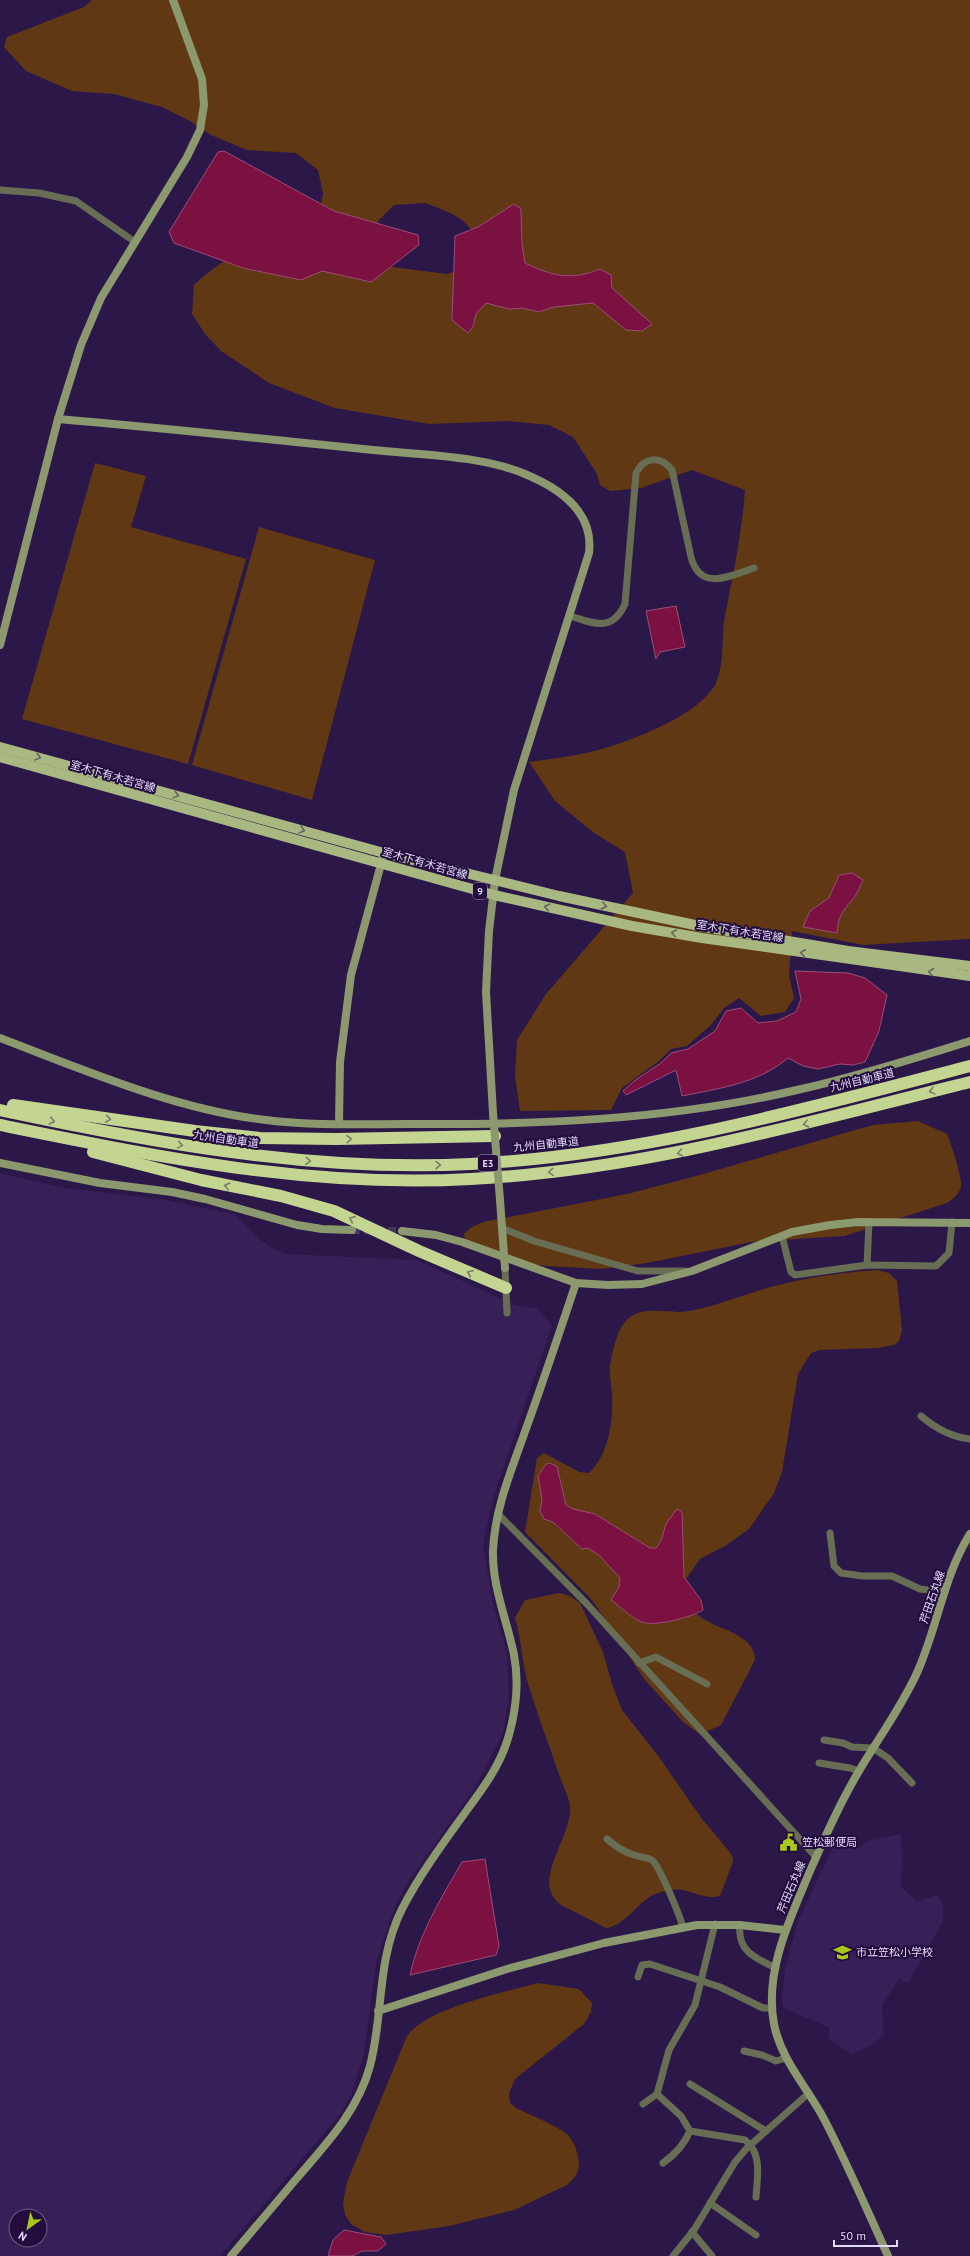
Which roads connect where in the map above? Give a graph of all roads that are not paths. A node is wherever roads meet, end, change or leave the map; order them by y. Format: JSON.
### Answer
{"nodes":[{"id":1,"x":173,"y":0,"type":"edge"},
{"id":2,"x":0,"y":190,"type":"edge"},
{"id":3,"x":135,"y":242,"type":"junction"},
{"id":4,"x":58,"y":419,"type":"junction"},
{"id":5,"x":754,"y":568,"type":"dead end"},
{"id":6,"x":570,"y":616,"type":"junction"},
{"id":7,"x":0,"y":645,"type":"edge"},
{"id":8,"x":0,"y":747,"type":"edge"},
{"id":9,"x":0,"y":757,"type":"edge"},
{"id":10,"x":384,"y":853,"type":"junction"},
{"id":11,"x":382,"y":864,"type":"junction"},
{"id":12,"x":495,"y":880,"type":"junction"},
{"id":13,"x":494,"y":895,"type":"junction"},
{"id":14,"x":970,"y":966,"type":"edge"},
{"id":15,"x":970,"y":976,"type":"edge"},
{"id":16,"x":0,"y":1038,"type":"edge"},
{"id":17,"x":970,"y":1041,"type":"edge"},
{"id":18,"x":970,"y":1066,"type":"edge"},
{"id":19,"x":970,"y":1082,"type":"edge"},
{"id":20,"x":0,"y":1103,"type":"edge"},
{"id":21,"x":0,"y":1110,"type":"edge"},
{"id":22,"x":339,"y":1123,"type":"junction"},
{"id":23,"x":0,"y":1125,"type":"edge"},
{"id":24,"x":0,"y":1131,"type":"edge"},
{"id":25,"x":489,"y":1136,"type":"junction"},
{"id":26,"x":0,"y":1163,"type":"edge"},
{"id":27,"x":868,"y":1222,"type":"junction"},
{"id":28,"x":952,"y":1222,"type":"junction"},
{"id":29,"x":970,"y":1223,"type":"edge"},
{"id":30,"x":502,"y":1228,"type":"junction"},
{"id":31,"x":352,"y":1230,"type":"tunnel mouth"},
{"id":32,"x":402,"y":1231,"type":"tunnel mouth"},
{"id":33,"x":782,"y":1236,"type":"junction"},
{"id":34,"x":867,"y":1265,"type":"junction"},
{"id":35,"x":505,"y":1268,"type":"joint"},
{"id":36,"x":692,"y":1271,"type":"junction"},
{"id":37,"x":576,"y":1283,"type":"junction"},
{"id":38,"x":506,"y":1288,"type":"junction"},
{"id":39,"x":507,"y":1313,"type":"dead end"},
{"id":40,"x":921,"y":1416,"type":"dead end"},
{"id":41,"x":970,"y":1439,"type":"edge"},
{"id":42,"x":498,"y":1514,"type":"junction"},
{"id":43,"x":830,"y":1533,"type":"dead end"},
{"id":44,"x":970,"y":1534,"type":"edge"},
{"id":45,"x":945,"y":1592,"type":"junction"},
{"id":46,"x":639,"y":1663,"type":"junction"},
{"id":47,"x":707,"y":1684,"type":"dead end"},
{"id":48,"x":824,"y":1740,"type":"dead end"},
{"id":49,"x":873,"y":1748,"type":"junction"},
{"id":50,"x":818,"y":1763,"type":"dead end"},
{"id":51,"x":859,"y":1771,"type":"junction"},
{"id":52,"x":912,"y":1783,"type":"dead end"},
{"id":53,"x":607,"y":1840,"type":"dead end"},
{"id":54,"x":816,"y":1857,"type":"junction"},
{"id":55,"x":714,"y":1924,"type":"junction"},
{"id":56,"x":740,"y":1925,"type":"junction"},
{"id":57,"x":683,"y":1928,"type":"junction"},
{"id":58,"x":785,"y":1930,"type":"junction"},
{"id":59,"x":776,"y":1968,"type":"junction"},
{"id":60,"x":638,"y":1977,"type":"dead end"},
{"id":61,"x":700,"y":1982,"type":"junction"},
{"id":62,"x":772,"y":2008,"type":"junction"},
{"id":63,"x":378,"y":2011,"type":"junction"},
{"id":64,"x":744,"y":2051,"type":"dead end"},
{"id":65,"x":786,"y":2058,"type":"junction"},
{"id":66,"x":690,"y":2084,"type":"dead end"},
{"id":67,"x":809,"y":2093,"type":"junction"},
{"id":68,"x":657,"y":2094,"type":"junction"},
{"id":69,"x":643,"y":2104,"type":"dead end"},
{"id":70,"x":690,"y":2131,"type":"junction"},
{"id":71,"x":766,"y":2131,"type":"junction"},
{"id":72,"x":751,"y":2144,"type":"junction"},
{"id":73,"x":664,"y":2163,"type":"dead end"},
{"id":74,"x":756,"y":2197,"type":"dead end"},
{"id":75,"x":710,"y":2203,"type":"junction"},
{"id":76,"x":692,"y":2232,"type":"junction"},
{"id":77,"x":756,"y":2235,"type":"dead end"},
{"id":78,"x":231,"y":2256,"type":"edge"},
{"id":79,"x":673,"y":2256,"type":"edge"},
{"id":80,"x":712,"y":2256,"type":"edge"},
{"id":81,"x":888,"y":2256,"type":"edge"}],
"edges":[{"from":1,"to":3,"type":"street"},
{"from":2,"to":3,"type":"street"},
{"from":3,"to":4,"type":"street"},
{"from":4,"to":6,"type":"street"},
{"from":4,"to":7,"type":"street"},
{"from":5,"to":6,"type":"street"},
{"from":6,"to":12,"type":"street"},
{"from":8,"to":10,"type":"main road","name":"室木下有木若宮線","number":"9","one_way":true},
{"from":9,"to":11,"type":"main road","name":"室木下有木若宮線","number":"9"},
{"from":10,"to":11,"type":"street"},
{"from":10,"to":12,"type":"main road","name":"室木下有木若宮線","number":"9"},
{"from":11,"to":13,"type":"main road","name":"室木下有木若宮線","number":"9"},
{"from":11,"to":22,"type":"street"},
{"from":12,"to":13,"type":"street"},
{"from":12,"to":14,"type":"main road","name":"室木下有木若宮線","number":"9","one_way":true},
{"from":15,"to":13,"type":"main road","name":"室木下有木若宮線","number":"9","one_way":true},
{"from":13,"to":25,"type":"street","bridge":true},
{"from":16,"to":22,"type":"street"},
{"from":17,"to":22,"type":"street"},
{"from":21,"to":18,"type":"highway","name":"九州自動車道","number":"E3","one_way":true},
{"from":19,"to":23,"type":"highway","number":"E3","one_way":true},
{"from":20,"to":25,"type":"highway","one_way":true},
{"from":38,"to":24,"type":"highway","one_way":true},
{"from":25,"to":30,"type":"street","bridge":true},
{"from":26,"to":31,"type":"street"},
{"from":27,"to":28,"type":"street"},
{"from":27,"to":33,"type":"street"},
{"from":27,"to":34,"type":"street"},
{"from":28,"to":29,"type":"street"},
{"from":28,"to":34,"type":"street"},
{"from":30,"to":35,"type":"street","bridge":true},
{"from":30,"to":36,"type":"street"},
{"from":32,"to":37,"type":"street"},
{"from":33,"to":34,"type":"street"},
{"from":33,"to":36,"type":"street"},
{"from":35,"to":38,"type":"street"},
{"from":36,"to":37,"type":"street"},
{"from":37,"to":42,"type":"street"},
{"from":38,"to":39,"type":"street"},
{"from":40,"to":41,"type":"street"},
{"from":42,"to":46,"type":"street"},
{"from":42,"to":63,"type":"street"},
{"from":43,"to":45,"type":"street"},
{"from":44,"to":45,"type":"street","name":"芹田石丸線"},
{"from":45,"to":49,"type":"street","name":"芹田石丸線"},
{"from":46,"to":47,"type":"street"},
{"from":46,"to":54,"type":"street"},
{"from":48,"to":49,"type":"street"},
{"from":49,"to":51,"type":"street","name":"芹田石丸線"},
{"from":49,"to":52,"type":"street"},
{"from":50,"to":51,"type":"street"},
{"from":51,"to":54,"type":"street","name":"芹田石丸線"},
{"from":53,"to":57,"type":"street"},
{"from":54,"to":58,"type":"street","name":"芹田石丸線"},
{"from":55,"to":56,"type":"street"},
{"from":55,"to":57,"type":"street"},
{"from":55,"to":61,"type":"street"},
{"from":56,"to":58,"type":"street"},
{"from":56,"to":59,"type":"street"},
{"from":57,"to":63,"type":"street"},
{"from":58,"to":59,"type":"street","name":"芹田石丸線"},
{"from":59,"to":62,"type":"street","name":"芹田石丸線"},
{"from":60,"to":61,"type":"street"},
{"from":61,"to":62,"type":"street"},
{"from":61,"to":68,"type":"street"},
{"from":62,"to":65,"type":"street","name":"芹田石丸線"},
{"from":63,"to":78,"type":"street"},
{"from":64,"to":65,"type":"street"},
{"from":65,"to":67,"type":"street","name":"芹田石丸線"},
{"from":66,"to":71,"type":"street"},
{"from":67,"to":71,"type":"street"},
{"from":67,"to":81,"type":"street","name":"芹田石丸線"},
{"from":68,"to":69,"type":"street"},
{"from":68,"to":70,"type":"street"},
{"from":70,"to":72,"type":"street"},
{"from":70,"to":73,"type":"street"},
{"from":71,"to":72,"type":"street"},
{"from":72,"to":74,"type":"street"},
{"from":72,"to":75,"type":"street"},
{"from":75,"to":76,"type":"street"},
{"from":75,"to":77,"type":"street"},
{"from":76,"to":79,"type":"street"},
{"from":76,"to":80,"type":"street"}]}
